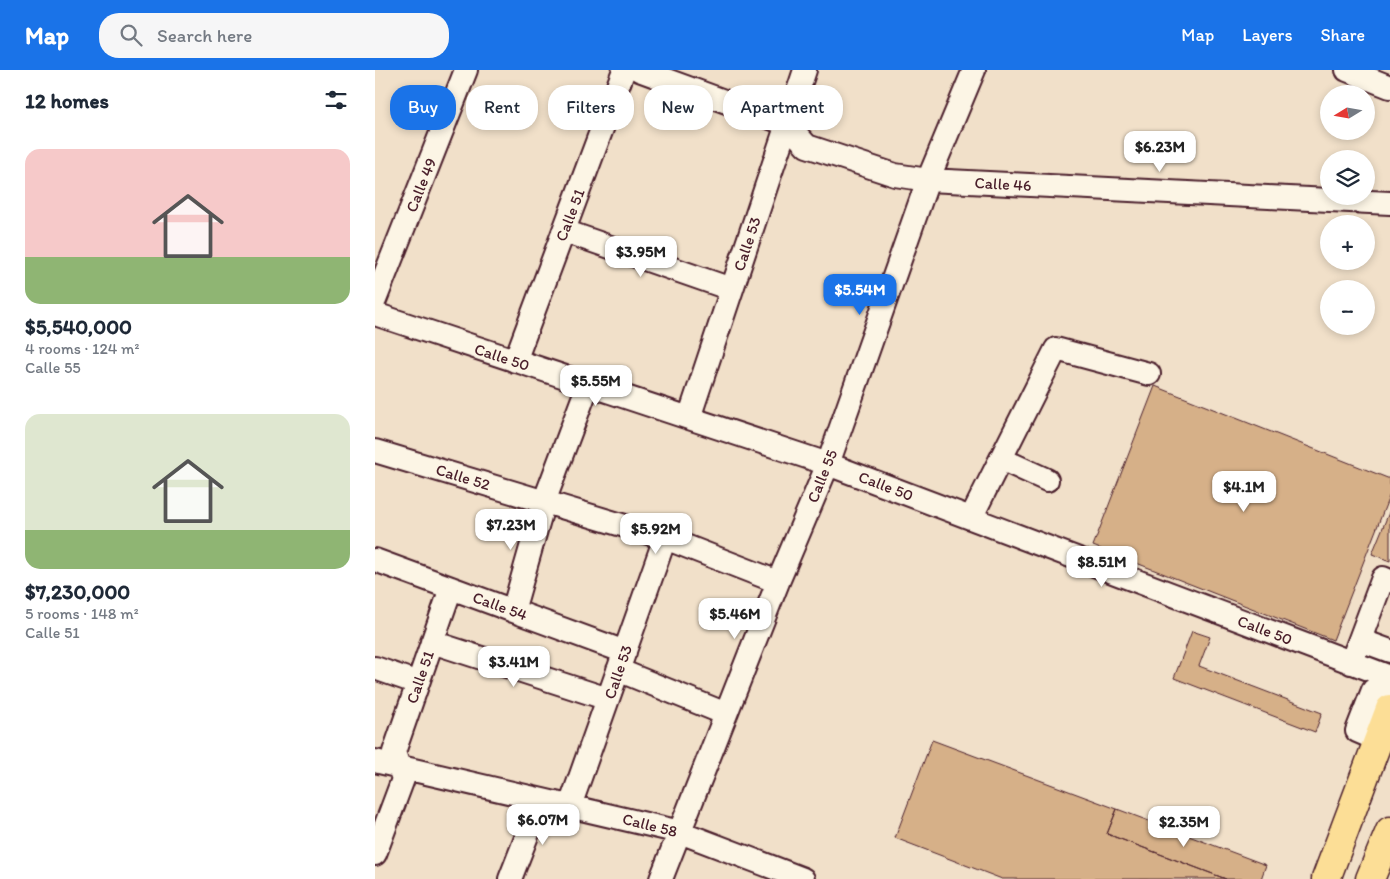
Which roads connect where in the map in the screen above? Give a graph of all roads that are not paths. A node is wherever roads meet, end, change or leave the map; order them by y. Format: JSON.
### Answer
{"nodes":[{"id":1,"x":466,"y":70,"type":"edge"},
{"id":2,"x":624,"y":70,"type":"edge"},
{"id":3,"x":639,"y":70,"type":"edge"},
{"id":4,"x":805,"y":70,"type":"edge"},
{"id":5,"x":974,"y":70,"type":"edge"},
{"id":6,"x":1347,"y":70,"type":"edge"},
{"id":7,"x":800,"y":85,"type":"edge"},
{"id":8,"x":1390,"y":87,"type":"edge"},
{"id":9,"x":723,"y":101,"type":"edge"},
{"id":10,"x":785,"y":130,"type":"edge"},
{"id":11,"x":792,"y":130,"type":"edge"},
{"id":12,"x":928,"y":180,"type":"junction"},
{"id":13,"x":1390,"y":204,"type":"edge"},
{"id":14,"x":564,"y":231,"type":"junction"},
{"id":15,"x":731,"y":289,"type":"junction"},
{"id":16,"x":375,"y":300,"type":"edge"},
{"id":17,"x":375,"y":314,"type":"edge"},
{"id":18,"x":515,"y":361,"type":"junction"},
{"id":19,"x":1149,"y":374,"type":"dead end"},
{"id":20,"x":588,"y":385,"type":"junction"},
{"id":21,"x":689,"y":418,"type":"junction"},
{"id":22,"x":375,"y":450,"type":"edge"},
{"id":23,"x":1001,"y":460,"type":"junction"},
{"id":24,"x":828,"y":464,"type":"junction"},
{"id":25,"x":1047,"y":480,"type":"dead end"},
{"id":26,"x":544,"y":502,"type":"junction"},
{"id":27,"x":971,"y":518,"type":"junction"},
{"id":28,"x":665,"y":538,"type":"junction"},
{"id":29,"x":375,"y":560,"type":"edge"},
{"id":30,"x":1390,"y":581,"type":"edge"},
{"id":31,"x":778,"y":582,"type":"junction"},
{"id":32,"x":451,"y":588,"type":"junction"},
{"id":33,"x":513,"y":611,"type":"junction"},
{"id":34,"x":1360,"y":640,"type":"junction"},
{"id":35,"x":432,"y":642,"type":"junction"},
{"id":36,"x":1390,"y":651,"type":"edge"},
{"id":37,"x":621,"y":661,"type":"junction"},
{"id":38,"x":1351,"y":663,"type":"junction"},
{"id":39,"x":375,"y":668,"type":"edge"},
{"id":40,"x":1390,"y":677,"type":"edge"},
{"id":41,"x":418,"y":683,"type":"junction"},
{"id":42,"x":1390,"y":697,"type":"edge"},
{"id":43,"x":608,"y":700,"type":"junction"},
{"id":44,"x":1390,"y":709,"type":"edge"},
{"id":45,"x":726,"y":714,"type":"junction"},
{"id":46,"x":1378,"y":740,"type":"junction"},
{"id":47,"x":375,"y":761,"type":"edge"},
{"id":48,"x":399,"y":767,"type":"junction"},
{"id":49,"x":541,"y":800,"type":"junction"},
{"id":50,"x":570,"y":806,"type":"junction"},
{"id":51,"x":1390,"y":831,"type":"edge"},
{"id":52,"x":680,"y":832,"type":"junction"},
{"id":53,"x":375,"y":854,"type":"edge"},
{"id":54,"x":510,"y":879,"type":"edge"},
{"id":55,"x":661,"y":879,"type":"edge"},
{"id":56,"x":803,"y":879,"type":"edge"},
{"id":57,"x":1326,"y":879,"type":"edge"},
{"id":58,"x":1370,"y":879,"type":"edge"}],
"edges":[{"from":1,"to":16,"type":"street","name":"Calle 49"},
{"from":2,"to":14,"type":"street","name":"Calle 51"},
{"from":3,"to":9,"type":"street","name":"Calle 46"},
{"from":4,"to":7,"type":"street","name":"Calle 53"},
{"from":5,"to":12,"type":"street","name":"Calle 55"},
{"from":6,"to":8,"type":"street"},
{"from":10,"to":15,"type":"street","name":"Calle 53"},
{"from":11,"to":12,"type":"street","name":"Calle 46"},
{"from":12,"to":13,"type":"street","name":"Calle 46"},
{"from":12,"to":24,"type":"street","name":"Calle 55"},
{"from":14,"to":15,"type":"street"},
{"from":14,"to":18,"type":"street","name":"Calle 51"},
{"from":15,"to":21,"type":"street","name":"Calle 53"},
{"from":17,"to":18,"type":"street","name":"Calle 50"},
{"from":18,"to":20,"type":"street","name":"Calle 50"},
{"from":19,"to":23,"type":"street"},
{"from":20,"to":21,"type":"street","name":"Calle 50"},
{"from":20,"to":26,"type":"street"},
{"from":21,"to":24,"type":"street","name":"Calle 50"},
{"from":22,"to":26,"type":"street","name":"Calle 52"},
{"from":23,"to":25,"type":"street"},
{"from":23,"to":27,"type":"street"},
{"from":24,"to":27,"type":"street","name":"Calle 50"},
{"from":24,"to":31,"type":"street","name":"Calle 55"},
{"from":26,"to":28,"type":"street","name":"Calle 52"},
{"from":26,"to":33,"type":"street"},
{"from":27,"to":38,"type":"street","name":"Calle 50"},
{"from":28,"to":31,"type":"street","name":"Calle 52"},
{"from":28,"to":37,"type":"street","name":"Calle 53"},
{"from":29,"to":32,"type":"street","name":"Calle 54"},
{"from":30,"to":34,"type":"street"},
{"from":31,"to":45,"type":"street","name":"Calle 55"},
{"from":32,"to":33,"type":"street","name":"Calle 54"},
{"from":32,"to":35,"type":"street","name":"Calle 51"},
{"from":33,"to":37,"type":"street","name":"Calle 54"},
{"from":34,"to":36,"type":"street"},
{"from":34,"to":38,"type":"street"},
{"from":35,"to":41,"type":"street","name":"Calle 51"},
{"from":35,"to":43,"type":"street"},
{"from":37,"to":43,"type":"street","name":"Calle 53"},
{"from":37,"to":45,"type":"street","name":"Calle 54"},
{"from":38,"to":40,"type":"street","name":"Calle 50"},
{"from":39,"to":41,"type":"street"},
{"from":41,"to":48,"type":"street","name":"Calle 51"},
{"from":42,"to":46,"type":"street"},
{"from":43,"to":50,"type":"street","name":"Calle 53"},
{"from":44,"to":46,"type":"main road"},
{"from":45,"to":52,"type":"street","name":"Calle 55"},
{"from":46,"to":57,"type":"main road"},
{"from":47,"to":48,"type":"street","name":"Calle 58"},
{"from":48,"to":49,"type":"street","name":"Calle 58"},
{"from":48,"to":53,"type":"street","name":"Calle 51"},
{"from":49,"to":50,"type":"street","name":"Calle 58"},
{"from":49,"to":54,"type":"street"},
{"from":50,"to":52,"type":"street","name":"Calle 58"},
{"from":51,"to":58,"type":"main road"},
{"from":52,"to":55,"type":"street","name":"Calle 55"},
{"from":52,"to":56,"type":"street","name":"Calle 58"}]}
